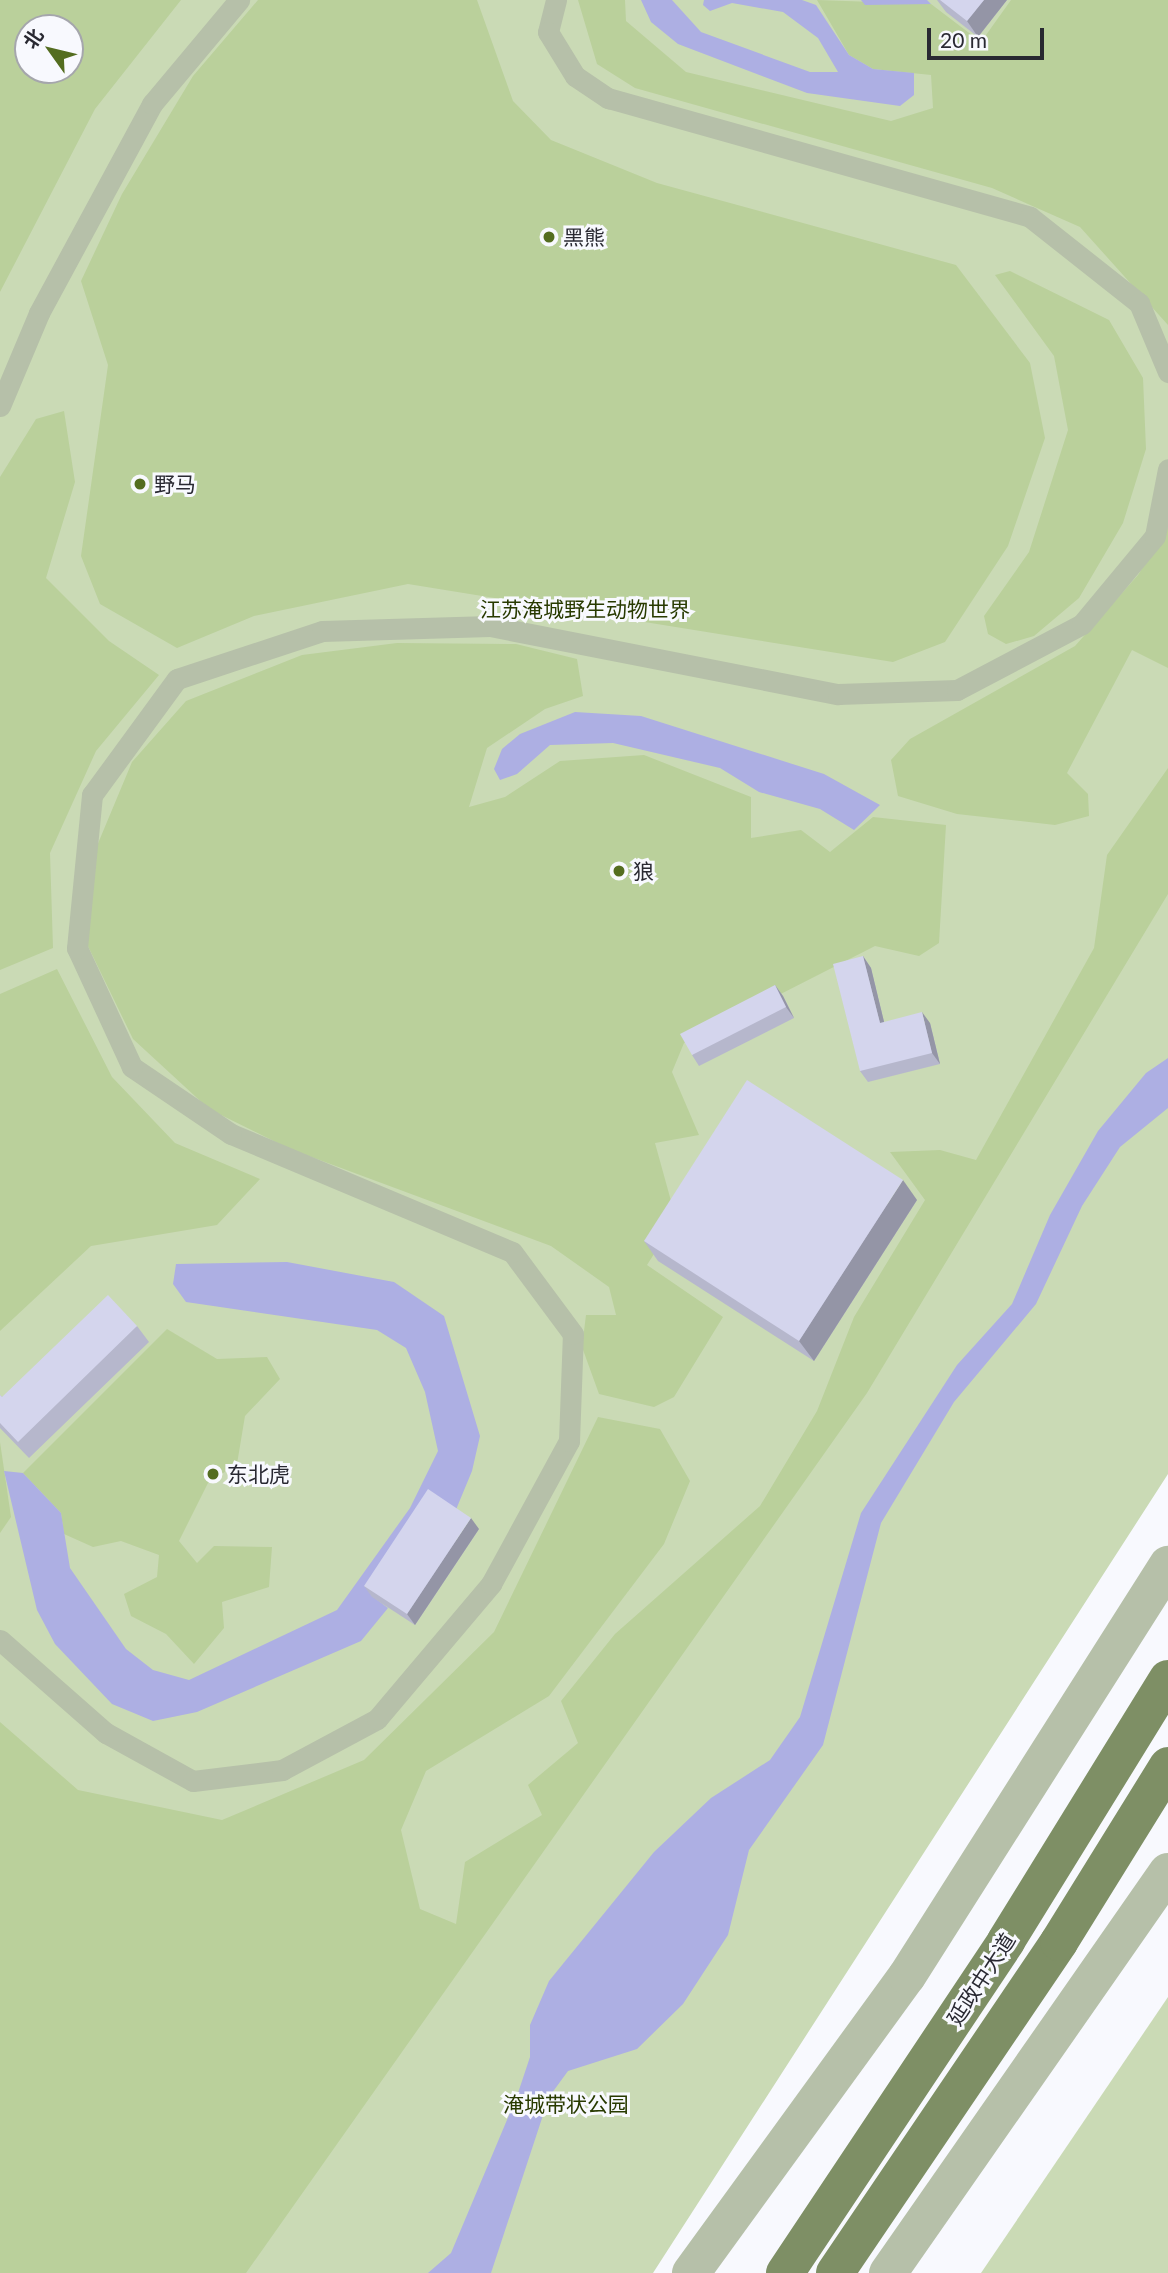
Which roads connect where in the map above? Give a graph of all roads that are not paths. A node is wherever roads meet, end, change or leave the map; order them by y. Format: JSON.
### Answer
{"nodes":[{"id":1,"x":239,"y":0,"type":"edge"},
{"id":2,"x":556,"y":0,"type":"edge"},
{"id":3,"x":1168,"y":373,"type":"edge"},
{"id":4,"x":0,"y":406,"type":"edge"},
{"id":5,"x":1168,"y":469,"type":"edge"},
{"id":6,"x":1168,"y":1565,"type":"edge"},
{"id":7,"x":0,"y":1640,"type":"edge"},
{"id":8,"x":1168,"y":1679,"type":"edge"},
{"id":9,"x":1168,"y":1766,"type":"edge"},
{"id":10,"x":1168,"y":1872,"type":"edge"},
{"id":11,"x":691,"y":2273,"type":"edge"},
{"id":12,"x":785,"y":2273,"type":"edge"},
{"id":13,"x":835,"y":2273,"type":"edge"},
{"id":14,"x":888,"y":2273,"type":"edge"}],
"edges":[{"from":1,"to":4,"type":"lane"},
{"from":2,"to":3,"type":"lane"},
{"from":5,"to":7,"type":"lane"},
{"from":6,"to":11,"type":"street"},
{"from":8,"to":12,"type":"main road","name":"延政中大道"},
{"from":9,"to":13,"type":"main road"},
{"from":10,"to":14,"type":"street"}]}
